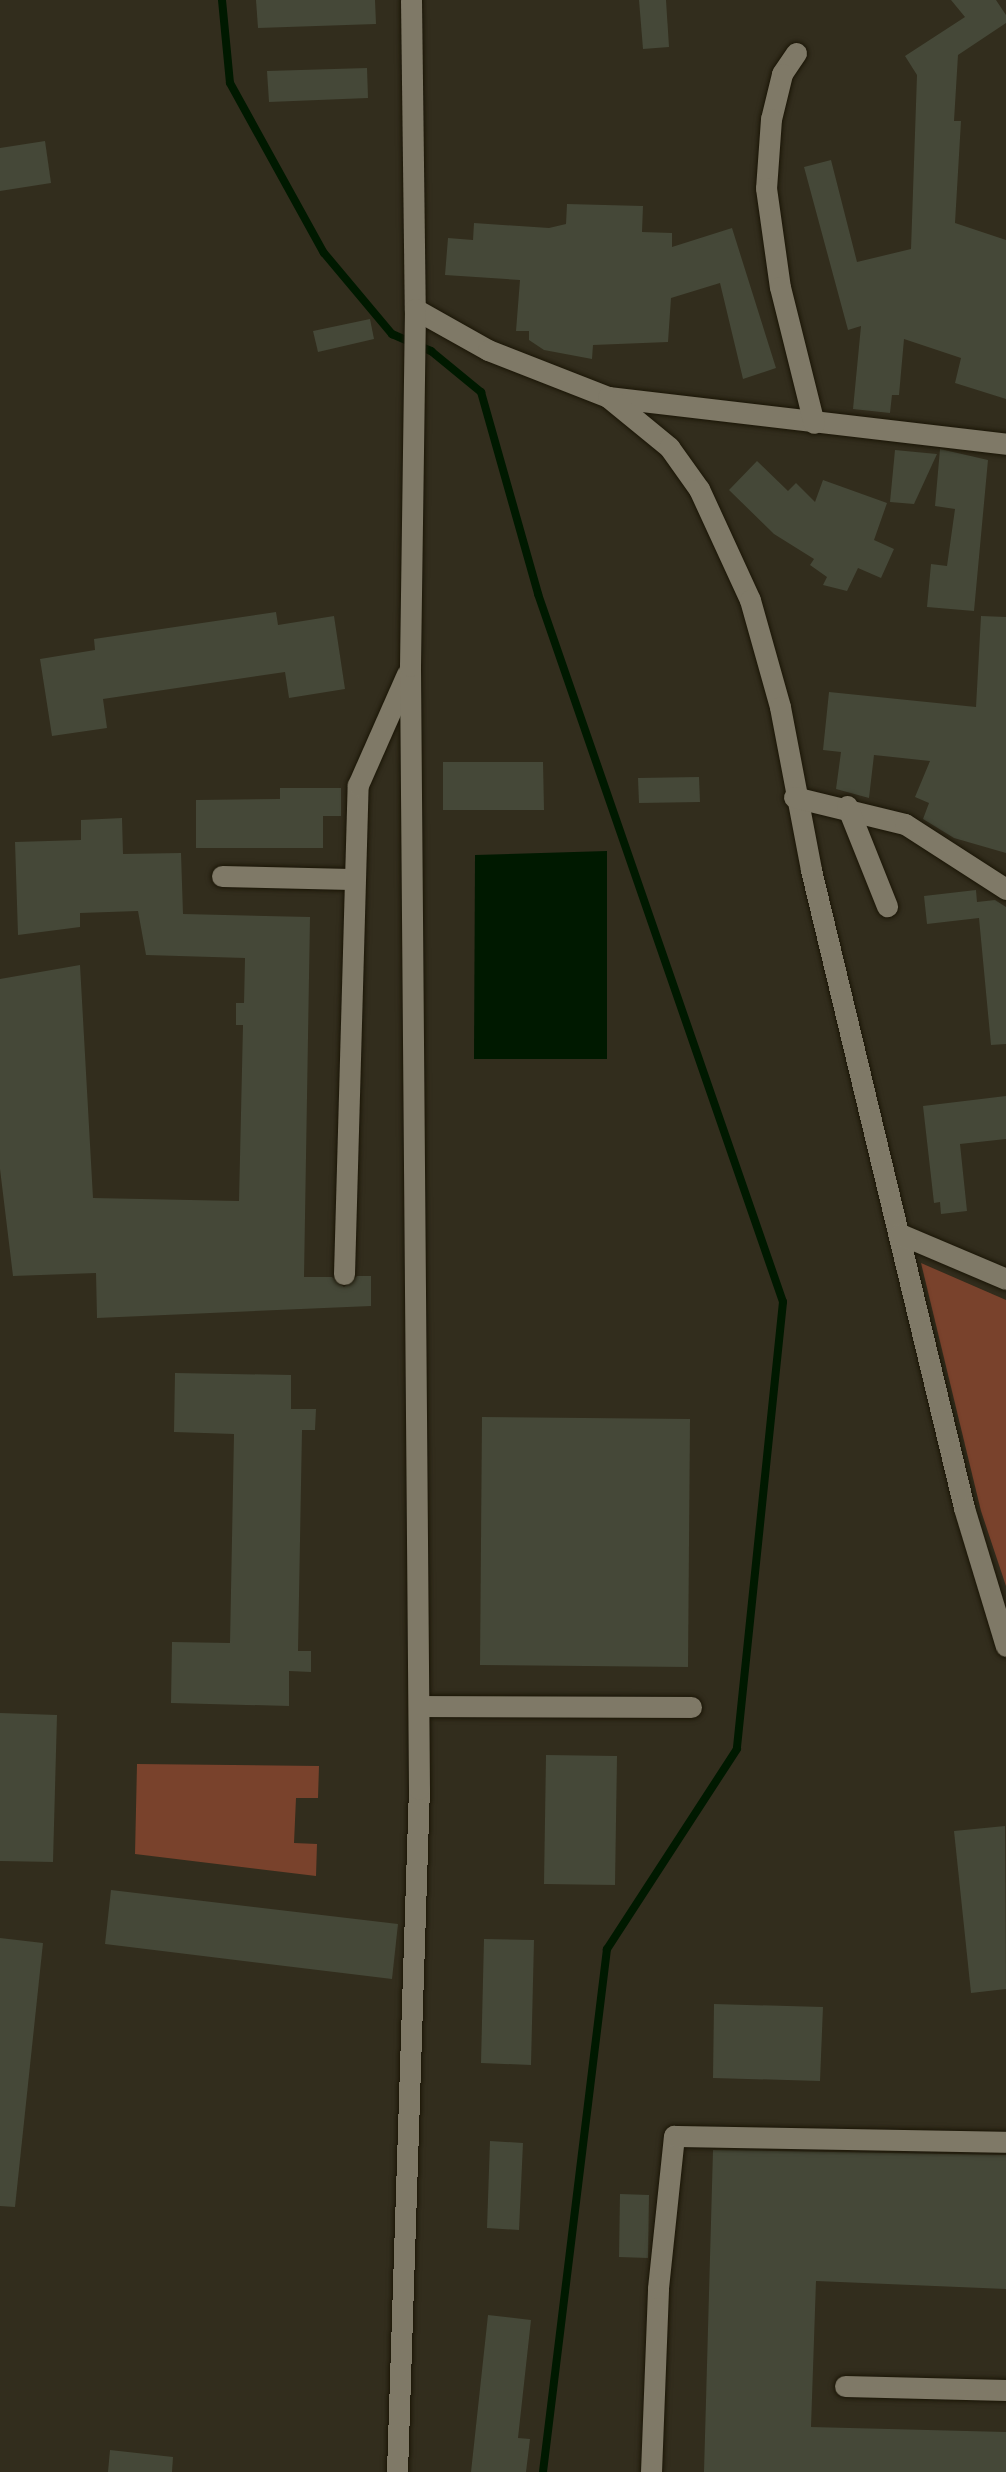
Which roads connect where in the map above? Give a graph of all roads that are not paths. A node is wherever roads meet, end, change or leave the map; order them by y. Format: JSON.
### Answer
{"nodes":[{"id":1,"x":411,"y":0,"type":"edge"},
{"id":2,"x":796,"y":53,"type":"dead end"},
{"id":3,"x":415,"y":309,"type":"junction"},
{"id":4,"x":608,"y":397,"type":"junction"},
{"id":5,"x":814,"y":423,"type":"junction"},
{"id":6,"x":1006,"y":444,"type":"edge"},
{"id":7,"x":410,"y":666,"type":"junction"},
{"id":8,"x":794,"y":797,"type":"junction"},
{"id":9,"x":847,"y":806,"type":"junction"},
{"id":10,"x":222,"y":876,"type":"dead end"},
{"id":11,"x":351,"y":879,"type":"junction"},
{"id":12,"x":1006,"y":889,"type":"edge"},
{"id":13,"x":887,"y":906,"type":"dead end"},
{"id":14,"x":900,"y":1234,"type":"junction"},
{"id":15,"x":344,"y":1273,"type":"dead end"},
{"id":16,"x":1006,"y":1279,"type":"edge"},
{"id":17,"x":1006,"y":1646,"type":"edge"},
{"id":18,"x":419,"y":1706,"type":"junction"},
{"id":19,"x":691,"y":1707,"type":"dead end"},
{"id":20,"x":1006,"y":2142,"type":"edge"},
{"id":21,"x":845,"y":2385,"type":"dead end"},
{"id":22,"x":1006,"y":2390,"type":"edge"},
{"id":23,"x":397,"y":2472,"type":"edge"},
{"id":24,"x":651,"y":2472,"type":"edge"}],
"edges":[{"from":1,"to":3,"type":"street"},
{"from":2,"to":5,"type":"street"},
{"from":3,"to":4,"type":"street"},
{"from":3,"to":7,"type":"street"},
{"from":4,"to":5,"type":"street"},
{"from":4,"to":8,"type":"street"},
{"from":5,"to":6,"type":"street"},
{"from":7,"to":11,"type":"street"},
{"from":7,"to":18,"type":"street"},
{"from":8,"to":9,"type":"street"},
{"from":8,"to":14,"type":"street"},
{"from":9,"to":12,"type":"street"},
{"from":9,"to":13,"type":"street"},
{"from":10,"to":11,"type":"street"},
{"from":11,"to":15,"type":"street"},
{"from":14,"to":16,"type":"street"},
{"from":14,"to":17,"type":"street"},
{"from":18,"to":19,"type":"street"},
{"from":18,"to":23,"type":"street"},
{"from":20,"to":24,"type":"street"},
{"from":21,"to":22,"type":"street"}]}
